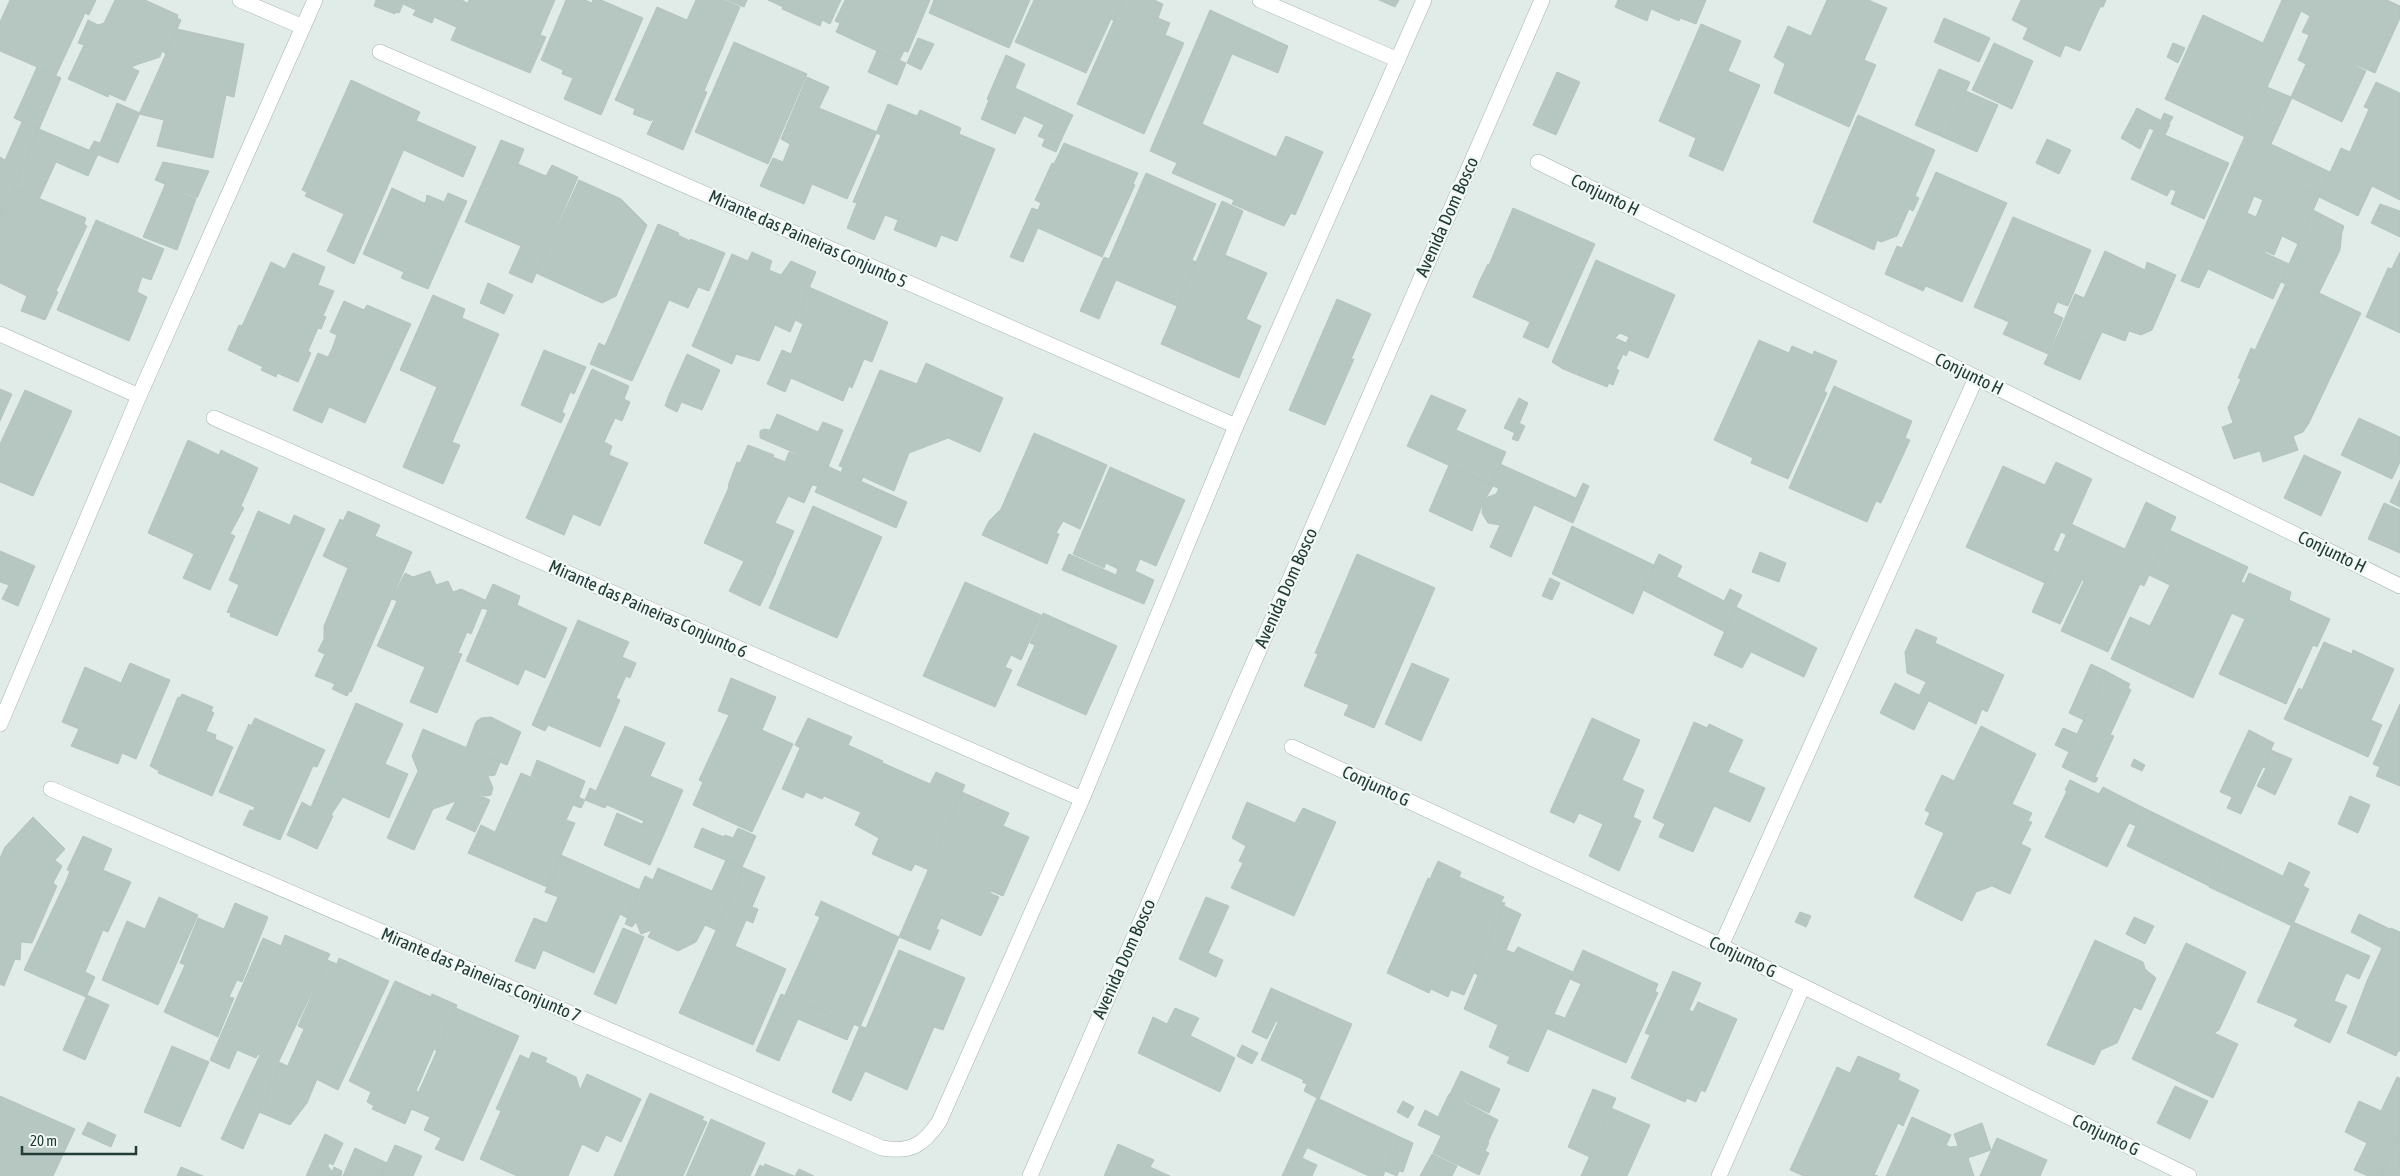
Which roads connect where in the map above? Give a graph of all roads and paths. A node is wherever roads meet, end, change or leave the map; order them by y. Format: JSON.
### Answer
{"nodes":[{"id":1,"x":240,"y":0,"type":"edge"},
{"id":2,"x":315,"y":0,"type":"edge"},
{"id":3,"x":1260,"y":0,"type":"edge"},
{"id":4,"x":1424,"y":0,"type":"edge"},
{"id":5,"x":1542,"y":0,"type":"edge"},
{"id":6,"x":303,"y":27,"type":"junction"},
{"id":7,"x":380,"y":52,"type":"dead end"},
{"id":8,"x":1398,"y":60,"type":"junction"},
{"id":9,"x":1538,"y":162,"type":"dead end"},
{"id":10,"x":0,"y":334,"type":"edge"},
{"id":11,"x":1976,"y":378,"type":"junction"},
{"id":12,"x":139,"y":396,"type":"junction"},
{"id":13,"x":214,"y":418,"type":"dead end"},
{"id":14,"x":1236,"y":426,"type":"junction"},
{"id":15,"x":2400,"y":586,"type":"edge"},
{"id":16,"x":0,"y":724,"type":"edge"},
{"id":17,"x":1292,"y":747,"type":"dead end"},
{"id":18,"x":51,"y":789,"type":"dead end"},
{"id":19,"x":1082,"y":799,"type":"junction"},
{"id":20,"x":1721,"y":946,"type":"junction"},
{"id":21,"x":1803,"y":986,"type":"junction"},
{"id":22,"x":1030,"y":1176,"type":"edge"},
{"id":23,"x":1719,"y":1176,"type":"edge"},
{"id":24,"x":2189,"y":1176,"type":"edge"}],
"edges":[{"from":1,"to":6,"type":"street"},
{"from":2,"to":6,"type":"street"},
{"from":3,"to":8,"type":"street"},
{"from":4,"to":8,"type":"street"},
{"from":5,"to":22,"type":"street","name":"Avenida Dom Bosco"},
{"from":6,"to":12,"type":"street"},
{"from":7,"to":14,"type":"street","name":"Mirante das Paineiras Conjunto 5"},
{"from":8,"to":14,"type":"street"},
{"from":9,"to":11,"type":"street","name":"Conjunto H"},
{"from":10,"to":12,"type":"street"},
{"from":11,"to":15,"type":"street","name":"Conjunto H"},
{"from":11,"to":20,"type":"street"},
{"from":12,"to":16,"type":"street"},
{"from":13,"to":19,"type":"street","name":"Mirante das Paineiras Conjunto 6"},
{"from":14,"to":19,"type":"street"},
{"from":17,"to":20,"type":"street","name":"Conjunto G"},
{"from":18,"to":19,"type":"street","name":"Mirante das Paineiras Conjunto 7"},
{"from":20,"to":21,"type":"street","name":"Conjunto G"},
{"from":21,"to":23,"type":"street"},
{"from":21,"to":24,"type":"street","name":"Conjunto G"}]}
